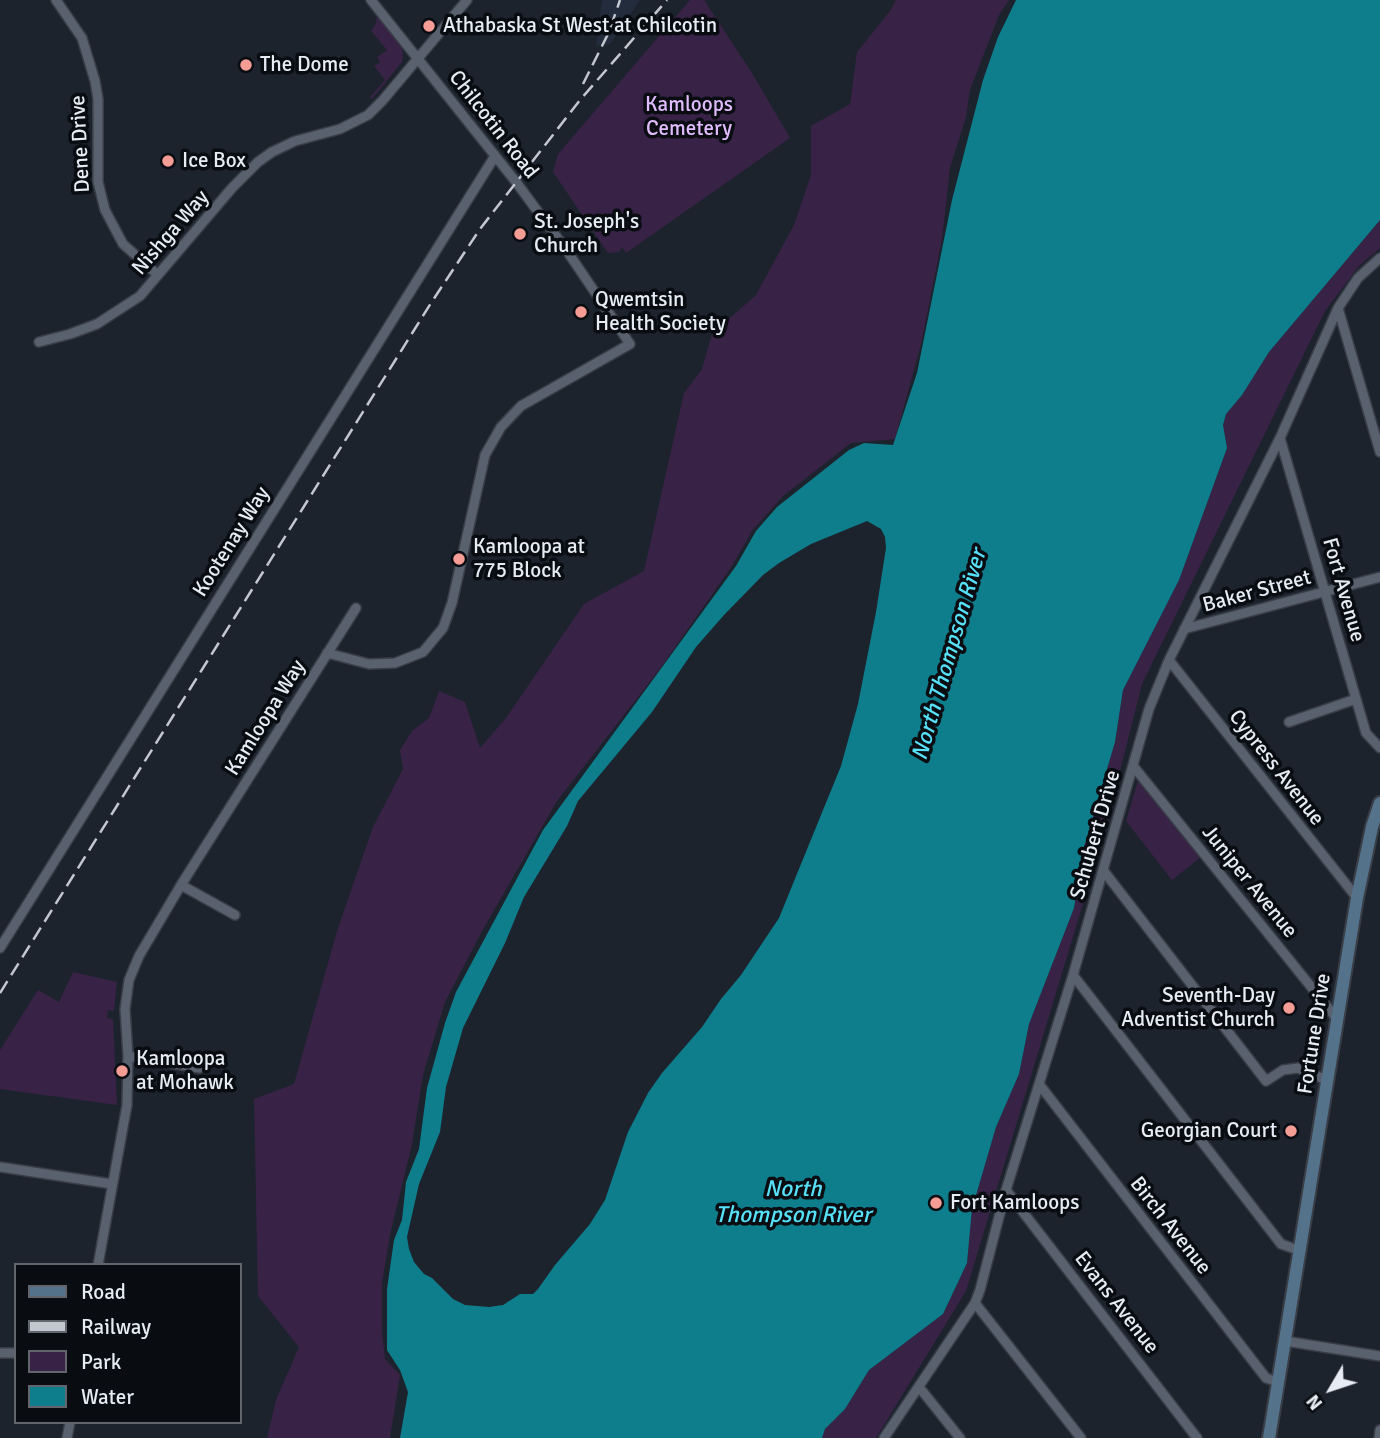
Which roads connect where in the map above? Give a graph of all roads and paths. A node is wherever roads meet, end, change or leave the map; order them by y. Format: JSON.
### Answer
{"nodes":[{"id":1,"x":55,"y":0,"type":"edge"},
{"id":2,"x":371,"y":0,"type":"edge"},
{"id":3,"x":467,"y":0,"type":"edge"},
{"id":4,"x":418,"y":58,"type":"junction"},
{"id":5,"x":495,"y":156,"type":"junction"},
{"id":6,"x":1380,"y":258,"type":"edge"},
{"id":7,"x":158,"y":275,"type":"junction"},
{"id":8,"x":1338,"y":308,"type":"junction"},
{"id":9,"x":39,"y":342,"type":"dead end"},
{"id":10,"x":630,"y":344,"type":"joint"},
{"id":11,"x":1280,"y":438,"type":"junction"},
{"id":12,"x":1380,"y":452,"type":"edge"},
{"id":13,"x":1380,"y":577,"type":"edge"},
{"id":14,"x":1325,"y":592,"type":"junction"},
{"id":15,"x":356,"y":608,"type":"dead end"},
{"id":16,"x":1184,"y":629,"type":"junction"},
{"id":17,"x":327,"y":653,"type":"junction"},
{"id":18,"x":1169,"y":660,"type":"junction"},
{"id":19,"x":1356,"y":699,"type":"junction"},
{"id":20,"x":1289,"y":722,"type":"dead end"},
{"id":21,"x":1380,"y":748,"type":"edge"},
{"id":22,"x":1134,"y":767,"type":"junction"},
{"id":23,"x":1380,"y":803,"type":"edge"},
{"id":24,"x":1103,"y":870,"type":"junction"},
{"id":25,"x":181,"y":885,"type":"junction"},
{"id":26,"x":1357,"y":898,"type":"junction"},
{"id":27,"x":234,"y":915,"type":"dead end"},
{"id":28,"x":0,"y":948,"type":"edge"},
{"id":29,"x":1073,"y":975,"type":"junction"},
{"id":30,"x":1337,"y":1019,"type":"junction"},
{"id":31,"x":128,"y":1056,"type":"junction"},
{"id":32,"x":199,"y":1068,"type":"dead end"},
{"id":33,"x":1326,"y":1082,"type":"junction"},
{"id":34,"x":1039,"y":1084,"type":"junction"},
{"id":35,"x":0,"y":1167,"type":"edge"},
{"id":36,"x":112,"y":1184,"type":"junction"},
{"id":37,"x":1006,"y":1190,"type":"junction"},
{"id":38,"x":1298,"y":1250,"type":"junction"},
{"id":39,"x":98,"y":1263,"type":"edge"},
{"id":40,"x":975,"y":1303,"type":"junction"},
{"id":41,"x":1285,"y":1341,"type":"junction"},
{"id":42,"x":1380,"y":1356,"type":"edge"},
{"id":43,"x":1278,"y":1382,"type":"junction"},
{"id":44,"x":919,"y":1387,"type":"junction"},
{"id":45,"x":1380,"y":1430,"type":"edge"},
{"id":46,"x":884,"y":1438,"type":"edge"},
{"id":47,"x":960,"y":1438,"type":"edge"},
{"id":48,"x":1081,"y":1438,"type":"edge"},
{"id":49,"x":1197,"y":1438,"type":"edge"},
{"id":50,"x":1269,"y":1438,"type":"edge"},
{"id":51,"x":1379,"y":1438,"type":"edge"}],
"edges":[{"from":1,"to":7,"type":"street","name":"Dene Drive"},
{"from":2,"to":4,"type":"street","name":"Chilcotin Road"},
{"from":3,"to":4,"type":"street","name":"Nishga Way"},
{"from":4,"to":5,"type":"street","name":"Chilcotin Road"},
{"from":4,"to":7,"type":"street","name":"Nishga Way"},
{"from":5,"to":10,"type":"street","name":"Chilcotin Road"},
{"from":5,"to":28,"type":"street","name":"Kootenay Way"},
{"from":6,"to":8,"type":"street","name":"Schubert Drive"},
{"from":7,"to":9,"type":"street","name":"Nishga Way"},
{"from":8,"to":11,"type":"street","name":"Schubert Drive"},
{"from":8,"to":12,"type":"street"},
{"from":10,"to":17,"type":"street","name":"Kamloopa Way"},
{"from":11,"to":14,"type":"street","name":"Fort Avenue"},
{"from":11,"to":16,"type":"street","name":"Schubert Drive"},
{"from":13,"to":14,"type":"street","name":"Baker Street"},
{"from":14,"to":16,"type":"street","name":"Baker Street"},
{"from":14,"to":19,"type":"street","name":"Fort Avenue"},
{"from":15,"to":17,"type":"street"},
{"from":16,"to":18,"type":"street","name":"Schubert Drive"},
{"from":17,"to":25,"type":"street","name":"Kamloopa Way"},
{"from":18,"to":22,"type":"street","name":"Schubert Drive"},
{"from":18,"to":26,"type":"street","name":"Cypress Avenue"},
{"from":19,"to":20,"type":"street"},
{"from":19,"to":21,"type":"street","name":"Fort Avenue"},
{"from":22,"to":24,"type":"street","name":"Schubert Drive"},
{"from":22,"to":30,"type":"street","name":"Juniper Avenue"},
{"from":23,"to":26,"type":"main road","name":"Fortune Drive"},
{"from":24,"to":29,"type":"street","name":"Schubert Drive"},
{"from":24,"to":33,"type":"street"},
{"from":25,"to":27,"type":"street"},
{"from":25,"to":31,"type":"street","name":"Kamloopa Way"},
{"from":26,"to":30,"type":"main road","name":"Fortune Drive"},
{"from":29,"to":34,"type":"street","name":"Schubert Drive"},
{"from":29,"to":38,"type":"street"},
{"from":30,"to":33,"type":"main road","name":"Fortune Drive"},
{"from":31,"to":32,"type":"street"},
{"from":31,"to":36,"type":"street","name":"Kamloopa Way"},
{"from":33,"to":38,"type":"main road","name":"Fortune Drive"},
{"from":34,"to":37,"type":"street","name":"Schubert Drive"},
{"from":34,"to":43,"type":"street","name":"Birch Avenue"},
{"from":35,"to":36,"type":"street"},
{"from":36,"to":39,"type":"street","name":"Kamloopa Way"},
{"from":37,"to":40,"type":"street","name":"Schubert Drive"},
{"from":37,"to":49,"type":"street","name":"Evans Avenue"},
{"from":38,"to":41,"type":"main road","name":"Fortune Drive"},
{"from":40,"to":44,"type":"street","name":"Schubert Drive"},
{"from":40,"to":48,"type":"street"},
{"from":41,"to":42,"type":"street"},
{"from":41,"to":43,"type":"main road","name":"Fortune Drive"},
{"from":43,"to":50,"type":"main road","name":"Fortune Drive"},
{"from":44,"to":46,"type":"street","name":"Schubert Drive"},
{"from":44,"to":47,"type":"street"},
{"from":45,"to":51,"type":"street"}]}
